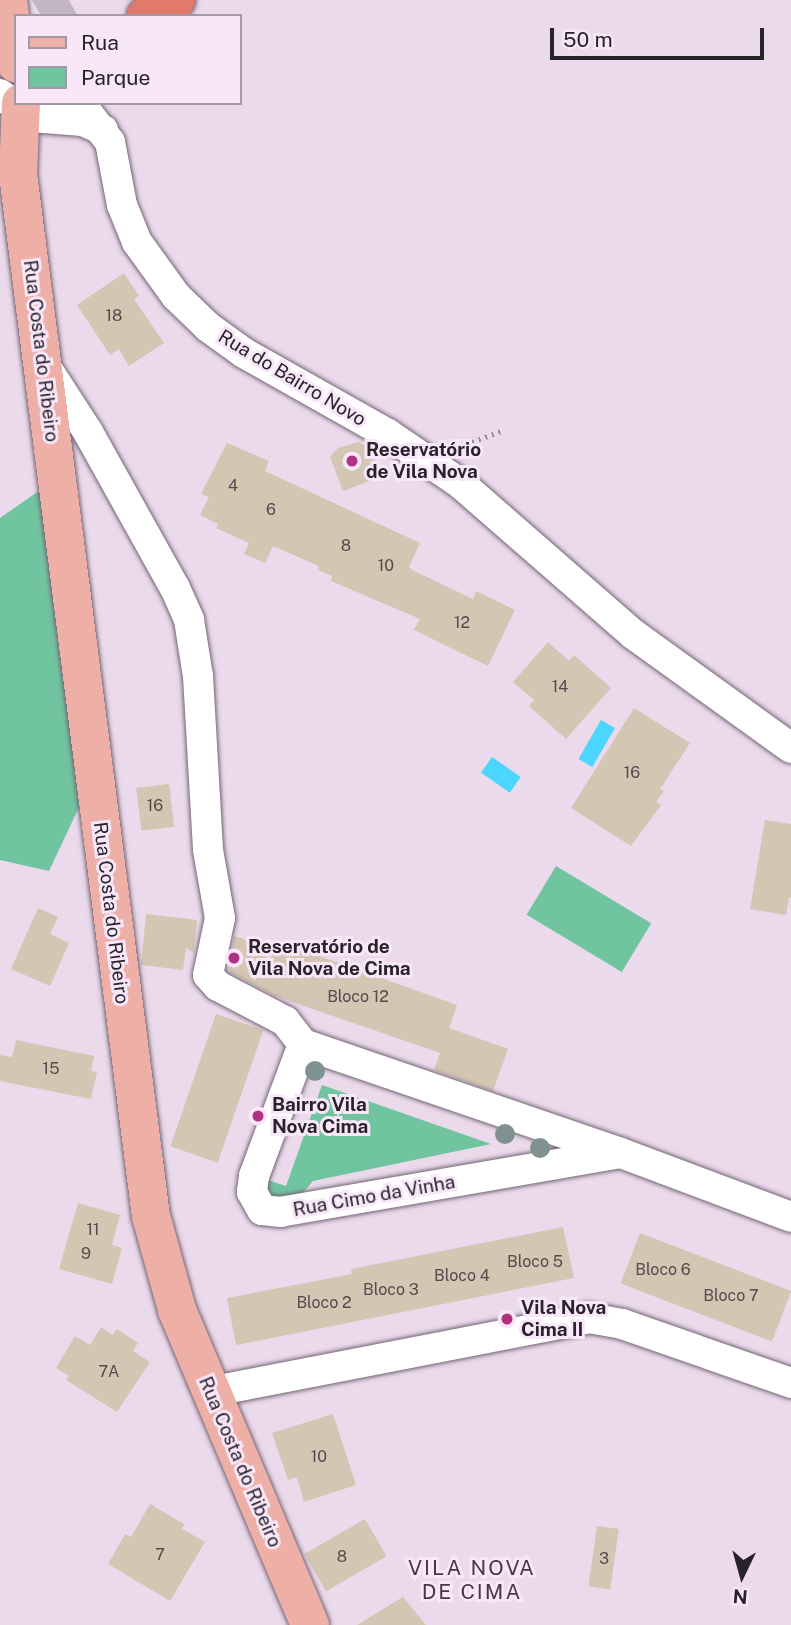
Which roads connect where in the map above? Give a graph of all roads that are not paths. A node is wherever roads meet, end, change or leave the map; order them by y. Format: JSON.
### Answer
{"nodes":[{"id":1,"x":8,"y":0,"type":"edge"},
{"id":2,"x":176,"y":0,"type":"edge"},
{"id":3,"x":150,"y":14,"type":"edge"},
{"id":4,"x":14,"y":46,"type":"edge"},
{"id":5,"x":82,"y":105,"type":"edge"},
{"id":6,"x":15,"y":107,"type":"edge"},
{"id":7,"x":103,"y":130,"type":"junction"},
{"id":8,"x":44,"y":364,"type":"junction"},
{"id":9,"x":791,"y":748,"type":"edge"},
{"id":10,"x":303,"y":1044,"type":"junction"},
{"id":11,"x":621,"y":1153,"type":"junction"},
{"id":12,"x":791,"y":1217,"type":"edge"},
{"id":13,"x":791,"y":1383,"type":"edge"},
{"id":14,"x":209,"y":1392,"type":"junction"},
{"id":15,"x":310,"y":1625,"type":"edge"}],
"edges":[{"from":1,"to":4,"type":"main road"},
{"from":2,"to":3,"type":"highway"},
{"from":5,"to":7,"type":"street","name":"Rua do Bairro Novo"},
{"from":6,"to":7,"type":"street"},
{"from":6,"to":8,"type":"main road","name":"Rua Costa do Ribeiro"},
{"from":7,"to":9,"type":"street","name":"Rua do Bairro Novo"},
{"from":8,"to":10,"type":"street"},
{"from":8,"to":14,"type":"main road","name":"Rua Costa do Ribeiro"},
{"from":10,"to":11,"type":"street"},
{"from":10,"to":11,"type":"street","name":"Rua Cimo da Vinha"},
{"from":11,"to":12,"type":"street"},
{"from":13,"to":14,"type":"street"},
{"from":14,"to":15,"type":"main road","name":"Rua Costa do Ribeiro"}]}
